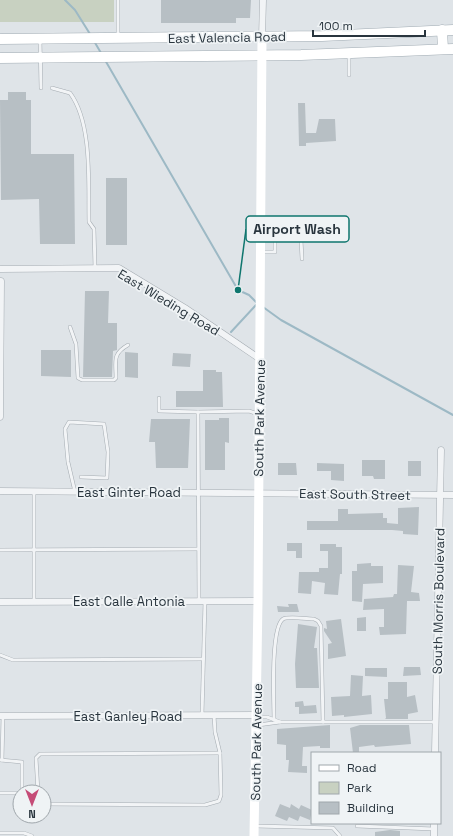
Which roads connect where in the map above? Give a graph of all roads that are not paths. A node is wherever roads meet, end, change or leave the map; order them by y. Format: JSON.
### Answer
{"nodes":[{"id":1,"x":118,"y":0,"type":"edge"},
{"id":2,"x":263,"y":0,"type":"edge"},
{"id":3,"x":442,"y":30,"type":"junction"},
{"id":4,"x":453,"y":30,"type":"edge"},
{"id":5,"x":262,"y":37,"type":"junction"},
{"id":6,"x":0,"y":39,"type":"edge"},
{"id":7,"x":116,"y":39,"type":"junction"},
{"id":8,"x":40,"y":40,"type":"junction"},
{"id":9,"x":448,"y":49,"type":"edge"},
{"id":10,"x":349,"y":54,"type":"junction"},
{"id":11,"x":261,"y":56,"type":"junction"},
{"id":12,"x":0,"y":58,"type":"edge"},
{"id":13,"x":40,"y":58,"type":"junction"},
{"id":14,"x":349,"y":75,"type":"dead end"},
{"id":15,"x":41,"y":88,"type":"dead end"},
{"id":16,"x":52,"y":88,"type":"dead end"},
{"id":17,"x":260,"y":239,"type":"junction"},
{"id":18,"x":275,"y":239,"type":"junction"},
{"id":19,"x":260,"y":252,"type":"junction"},
{"id":20,"x":302,"y":259,"type":"dead end"},
{"id":21,"x":0,"y":268,"type":"edge"},
{"id":22,"x":95,"y":268,"type":"junction"},
{"id":23,"x":1,"y":281,"type":"dead end"},
{"id":24,"x":70,"y":327,"type":"dead end"},
{"id":25,"x":128,"y":345,"type":"dead end"},
{"id":26,"x":260,"y":359,"type":"junction"},
{"id":27,"x":0,"y":381,"type":"edge"},
{"id":28,"x":159,"y":398,"type":"dead end"},
{"id":29,"x":198,"y":412,"type":"junction"},
{"id":30,"x":259,"y":414,"type":"junction"},
{"id":31,"x":0,"y":417,"type":"edge"},
{"id":32,"x":441,"y":450,"type":"dead end"},
{"id":33,"x":80,"y":477,"type":"dead end"},
{"id":34,"x":0,"y":491,"type":"edge"},
{"id":35,"x":34,"y":491,"type":"junction"},
{"id":36,"x":76,"y":492,"type":"junction"},
{"id":37,"x":198,"y":493,"type":"junction"},
{"id":38,"x":257,"y":493,"type":"junction"},
{"id":39,"x":440,"y":495,"type":"junction"},
{"id":40,"x":453,"y":495,"type":"edge"},
{"id":41,"x":34,"y":548,"type":"junction"},
{"id":42,"x":198,"y":549,"type":"junction"},
{"id":43,"x":0,"y":550,"type":"edge"},
{"id":44,"x":34,"y":601,"type":"junction"},
{"id":45,"x":202,"y":601,"type":"junction"},
{"id":46,"x":258,"y":601,"type":"junction"},
{"id":47,"x":0,"y":602,"type":"edge"},
{"id":48,"x":0,"y":655,"type":"edge"},
{"id":49,"x":203,"y":659,"type":"junction"},
{"id":50,"x":202,"y":715,"type":"junction"},
{"id":51,"x":214,"y":715,"type":"junction"},
{"id":52,"x":2,"y":716,"type":"edge"},
{"id":53,"x":256,"y":719,"type":"junction"},
{"id":54,"x":274,"y":720,"type":"junction"},
{"id":55,"x":280,"y":722,"type":"junction"},
{"id":56,"x":323,"y":722,"type":"junction"},
{"id":57,"x":436,"y":722,"type":"junction"},
{"id":58,"x":435,"y":752,"type":"edge"},
{"id":59,"x":220,"y":753,"type":"junction"},
{"id":60,"x":1,"y":760,"type":"edge"},
{"id":61,"x":21,"y":784,"type":"edge"},
{"id":62,"x":38,"y":784,"type":"edge"},
{"id":63,"x":0,"y":793,"type":"edge"},
{"id":64,"x":12,"y":793,"type":"edge"},
{"id":65,"x":52,"y":804,"type":"edge"},
{"id":66,"x":254,"y":826,"type":"junction"},
{"id":67,"x":357,"y":826,"type":"dead end"},
{"id":68,"x":434,"y":826,"type":"edge"},
{"id":69,"x":0,"y":833,"type":"edge"},
{"id":70,"x":32,"y":836,"type":"edge"},
{"id":71,"x":254,"y":836,"type":"edge"},
{"id":72,"x":340,"y":836,"type":"edge"},
{"id":73,"x":434,"y":836,"type":"edge"}],
"edges":[{"from":1,"to":7,"type":"lane"},
{"from":2,"to":5,"type":"street","name":"South Park Avenue"},
{"from":3,"to":4,"type":"main road","name":"East Valencia Road"},
{"from":3,"to":5,"type":"main road","name":"East Valencia Road"},
{"from":3,"to":9,"type":"main road"},
{"from":5,"to":7,"type":"main road","name":"East Valencia Road"},
{"from":5,"to":11,"type":"main road","name":"South Park Avenue"},
{"from":6,"to":8,"type":"main road","name":"East Valencia Road"},
{"from":7,"to":8,"type":"main road","name":"East Valencia Road"},
{"from":8,"to":13,"type":"lane"},
{"from":9,"to":10,"type":"main road","name":"East Valencia Road"},
{"from":10,"to":11,"type":"main road","name":"East Valencia Road"},
{"from":10,"to":14,"type":"lane"},
{"from":11,"to":13,"type":"main road","name":"East Valencia Road"},
{"from":11,"to":17,"type":"main road","name":"South Park Avenue"},
{"from":12,"to":13,"type":"main road","name":"East Valencia Road"},
{"from":13,"to":15,"type":"lane"},
{"from":16,"to":22,"type":"lane"},
{"from":17,"to":18,"type":"lane"},
{"from":17,"to":19,"type":"main road","name":"South Park Avenue"},
{"from":18,"to":19,"type":"lane"},
{"from":18,"to":20,"type":"lane"},
{"from":19,"to":26,"type":"main road","name":"South Park Avenue"},
{"from":21,"to":22,"type":"street","name":"East Wieding Road"},
{"from":22,"to":26,"type":"street","name":"East Wieding Road"},
{"from":23,"to":27,"type":"street"},
{"from":24,"to":25,"type":"lane"},
{"from":26,"to":30,"type":"main road","name":"South Park Avenue"},
{"from":27,"to":31,"type":"street"},
{"from":28,"to":29,"type":"lane"},
{"from":29,"to":30,"type":"lane"},
{"from":29,"to":37,"type":"lane"},
{"from":30,"to":38,"type":"main road","name":"South Park Avenue"},
{"from":32,"to":39,"type":"street","name":"South Morris Boulevard"},
{"from":33,"to":36,"type":"lane"},
{"from":34,"to":35,"type":"street","name":"East Ginter Road"},
{"from":35,"to":36,"type":"street","name":"East Ginter Road"},
{"from":35,"to":41,"type":"lane"},
{"from":36,"to":37,"type":"street","name":"East Ginter Road"},
{"from":37,"to":38,"type":"street","name":"East Ginter Road"},
{"from":37,"to":42,"type":"lane"},
{"from":38,"to":39,"type":"street","name":"East South Street"},
{"from":38,"to":46,"type":"main road","name":"South Park Avenue"},
{"from":39,"to":40,"type":"street","name":"East South Street"},
{"from":39,"to":57,"type":"street","name":"South Morris Boulevard"},
{"from":41,"to":42,"type":"lane"},
{"from":41,"to":43,"type":"lane"},
{"from":41,"to":44,"type":"lane"},
{"from":42,"to":45,"type":"lane"},
{"from":44,"to":45,"type":"street","name":"East Calle Antonia"},
{"from":44,"to":47,"type":"street","name":"East Calle Antonia"},
{"from":45,"to":46,"type":"street","name":"East Calle Antonia"},
{"from":45,"to":49,"type":"lane"},
{"from":46,"to":53,"type":"main road","name":"South Park Avenue"},
{"from":48,"to":49,"type":"lane"},
{"from":49,"to":50,"type":"lane"},
{"from":50,"to":51,"type":"street","name":"East Ganley Road"},
{"from":50,"to":52,"type":"street","name":"East Ganley Road"},
{"from":51,"to":53,"type":"street","name":"East Ganley Road"},
{"from":51,"to":59,"type":"lane"},
{"from":52,"to":60,"type":"lane"},
{"from":53,"to":54,"type":"lane"},
{"from":53,"to":55,"type":"lane"},
{"from":53,"to":66,"type":"main road","name":"South Park Avenue"},
{"from":54,"to":55,"type":"lane"},
{"from":54,"to":56,"type":"lane"},
{"from":55,"to":56,"type":"lane"},
{"from":56,"to":57,"type":"lane"},
{"from":57,"to":58,"type":"street","name":"South Morris Boulevard"},
{"from":59,"to":62,"type":"lane"},
{"from":59,"to":65,"type":"lane"},
{"from":60,"to":61,"type":"lane"},
{"from":63,"to":64,"type":"lane"},
{"from":66,"to":71,"type":"main road","name":"South Park Avenue"},
{"from":66,"to":72,"type":"lane"},
{"from":67,"to":68,"type":"lane"},
{"from":68,"to":73,"type":"street"},
{"from":69,"to":70,"type":"lane"}]}
